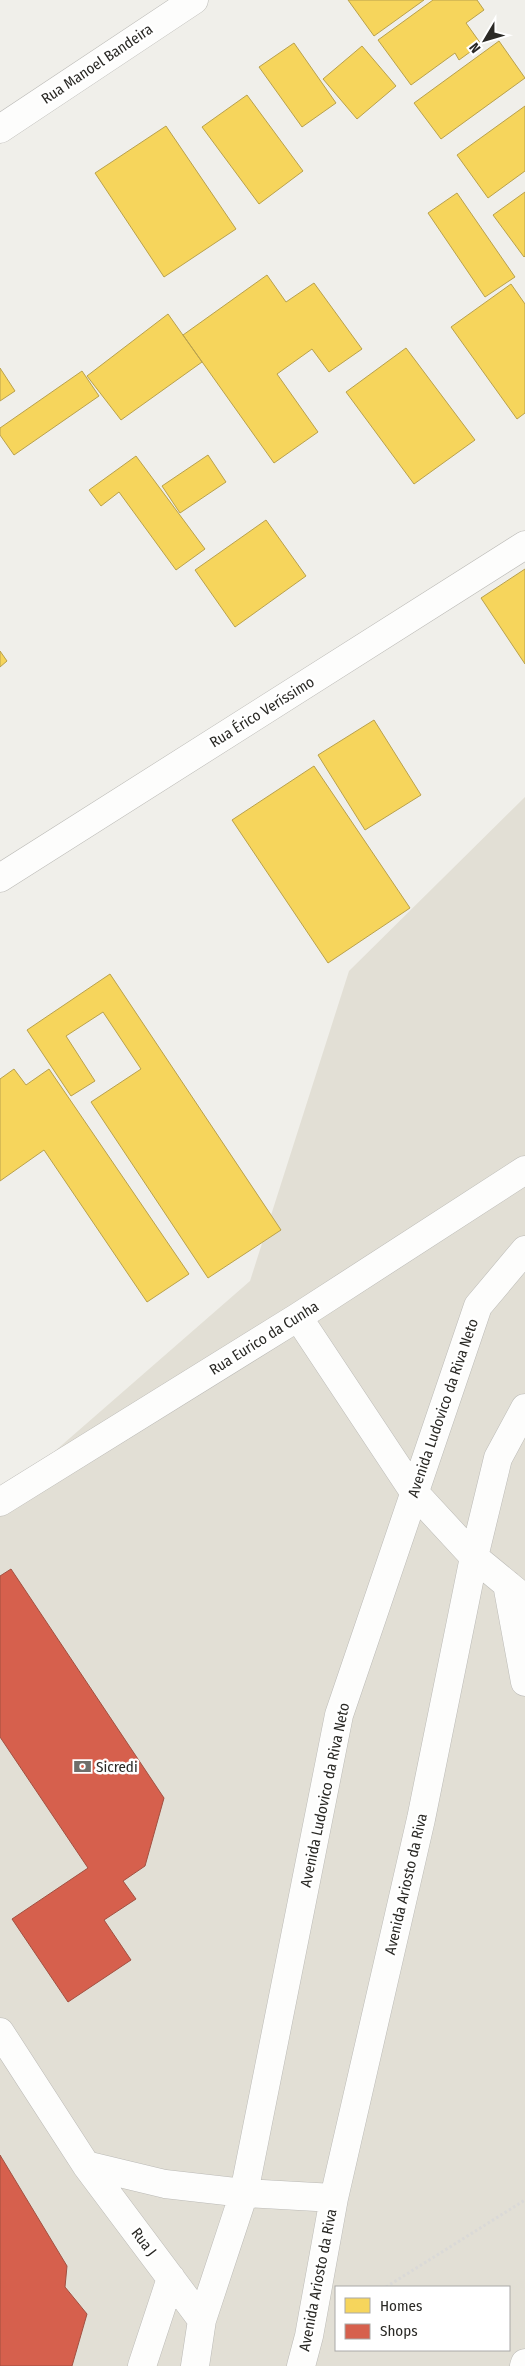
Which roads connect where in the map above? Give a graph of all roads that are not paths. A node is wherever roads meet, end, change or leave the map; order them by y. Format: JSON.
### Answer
{"nodes":[{"id":1,"x":194,"y":0,"type":"edge"},
{"id":2,"x":0,"y":129,"type":"edge"},
{"id":3,"x":525,"y":545,"type":"edge"},
{"id":4,"x":0,"y":878,"type":"edge"},
{"id":5,"x":525,"y":1170,"type":"edge"},
{"id":6,"x":525,"y":1250,"type":"edge"},
{"id":7,"x":298,"y":1316,"type":"junction"},
{"id":8,"x":525,"y":1408,"type":"edge"},
{"id":9,"x":414,"y":1492,"type":"junction"},
{"id":10,"x":0,"y":1502,"type":"edge"},
{"id":11,"x":474,"y":1557,"type":"junction"},
{"id":12,"x":516,"y":1592,"type":"edge"},
{"id":13,"x":525,"y":1682,"type":"edge"},
{"id":14,"x":4,"y":2048,"type":"edge"},
{"id":15,"x":86,"y":2165,"type":"junction"},
{"id":16,"x":244,"y":2194,"type":"junction"},
{"id":17,"x":334,"y":2198,"type":"junction"},
{"id":18,"x":171,"y":2278,"type":"junction"},
{"id":19,"x":202,"y":2320,"type":"junction"},
{"id":20,"x":142,"y":2366,"type":"edge"},
{"id":21,"x":195,"y":2366,"type":"edge"},
{"id":22,"x":301,"y":2366,"type":"edge"}],
"edges":[{"from":1,"to":2,"type":"street","name":"Rua Manoel Bandeira"},
{"from":3,"to":4,"type":"street","name":"Rua Érico Veríssimo"},
{"from":5,"to":7,"type":"street","name":"Rua Eurico da Cunha"},
{"from":6,"to":9,"type":"street","name":"Avenida Ludovico da Riva Neto"},
{"from":7,"to":9,"type":"street"},
{"from":7,"to":10,"type":"street","name":"Rua Eurico da Cunha"},
{"from":8,"to":11,"type":"street","name":"Avenida Ariosto da Riva"},
{"from":9,"to":11,"type":"street"},
{"from":9,"to":16,"type":"street","name":"Avenida Ludovico da Riva Neto"},
{"from":11,"to":12,"type":"street"},
{"from":11,"to":17,"type":"street","name":"Avenida Ariosto da Riva"},
{"from":12,"to":13,"type":"street"},
{"from":14,"to":15,"type":"street","name":"Rua J"},
{"from":15,"to":16,"type":"street"},
{"from":15,"to":18,"type":"street","name":"Rua J"},
{"from":16,"to":17,"type":"street"},
{"from":16,"to":19,"type":"street","name":"Avenida Ludovico da Riva Neto"},
{"from":17,"to":22,"type":"street","name":"Avenida Ariosto da Riva"},
{"from":18,"to":19,"type":"street","name":"Rua J"},
{"from":18,"to":20,"type":"street"},
{"from":19,"to":21,"type":"street","name":"Avenida Ludovico da Riva Neto"}]}
